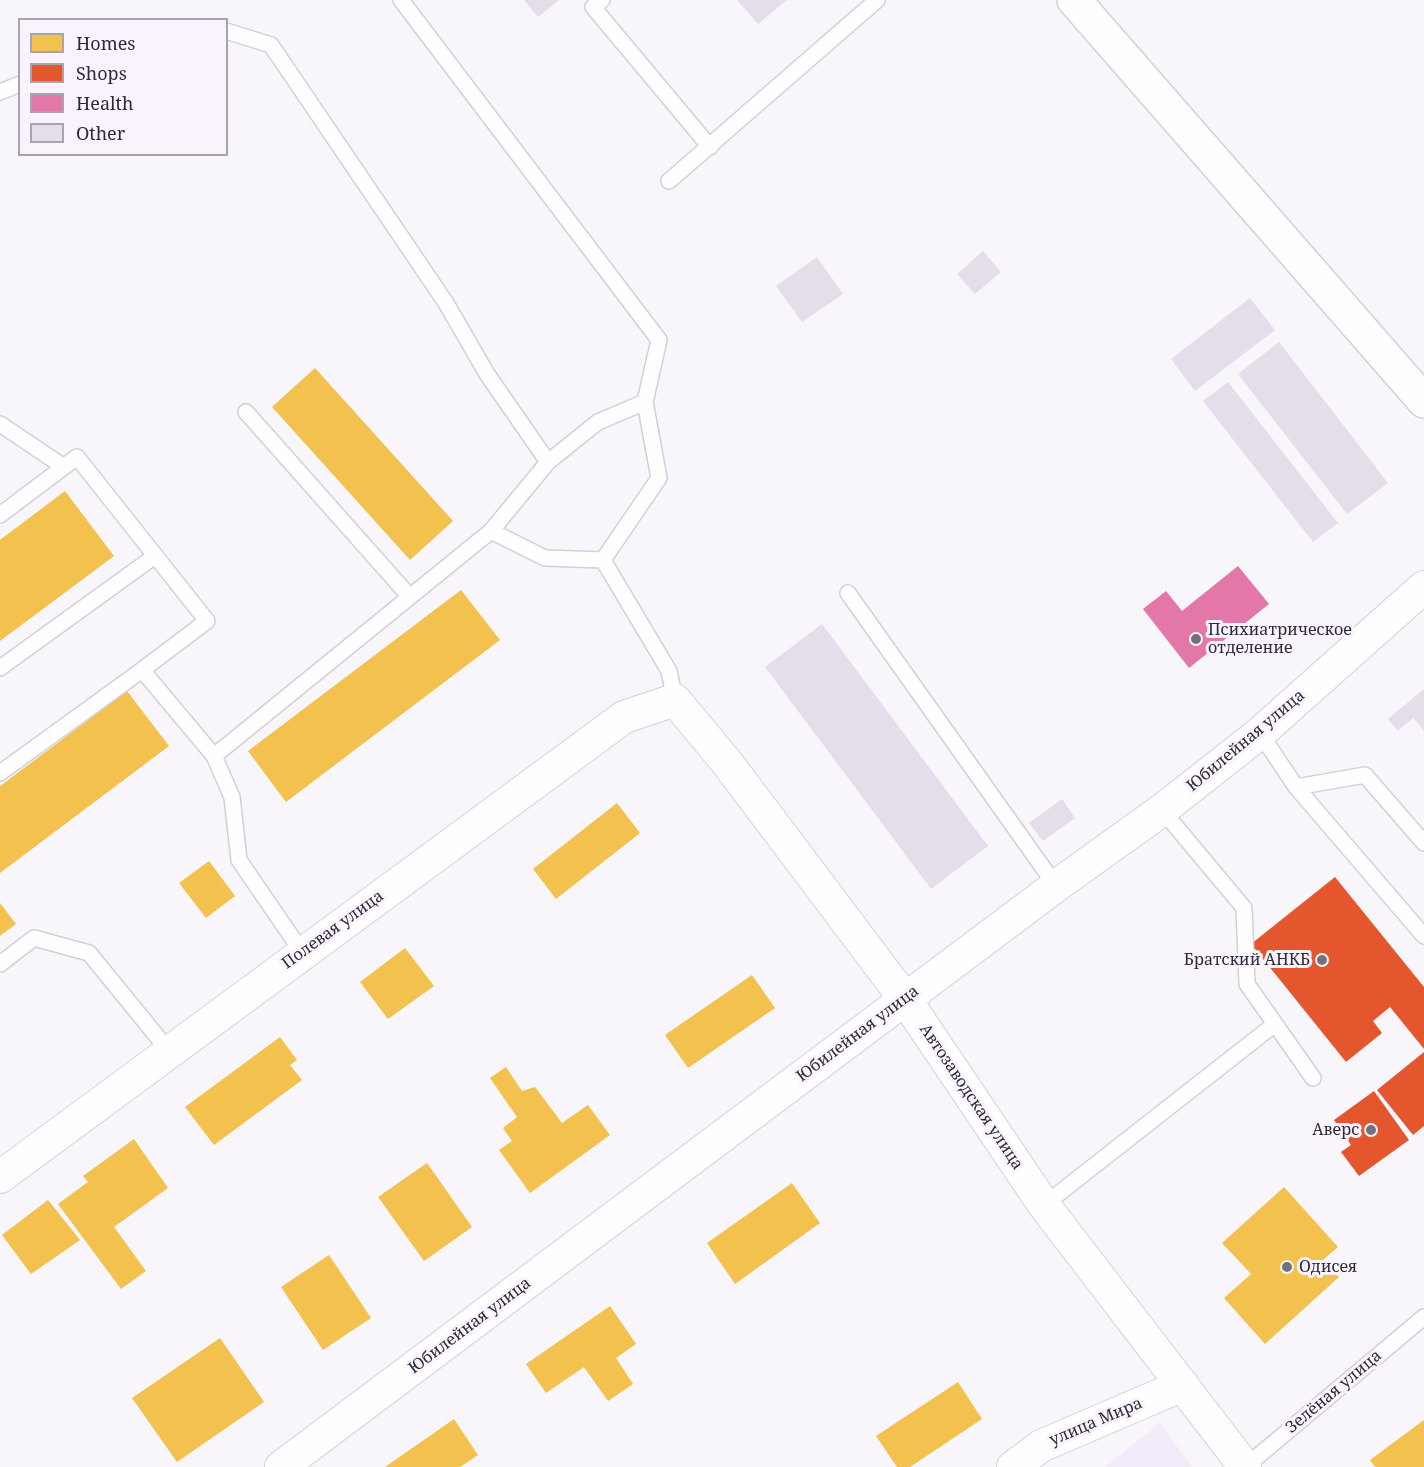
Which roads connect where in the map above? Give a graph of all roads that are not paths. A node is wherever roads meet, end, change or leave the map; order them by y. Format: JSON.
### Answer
{"nodes":[{"id":1,"x":401,"y":0,"type":"edge"},
{"id":2,"x":602,"y":0,"type":"edge"},
{"id":3,"x":877,"y":0,"type":"edge"},
{"id":4,"x":1074,"y":0,"type":"edge"},
{"id":5,"x":228,"y":32,"type":"edge"},
{"id":6,"x":18,"y":85,"type":"edge"},
{"id":7,"x":0,"y":92,"type":"edge"},
{"id":8,"x":710,"y":147,"type":"junction"},
{"id":9,"x":669,"y":181,"type":"dead end"},
{"id":10,"x":1424,"y":401,"type":"edge"},
{"id":11,"x":645,"y":402,"type":"junction"},
{"id":12,"x":246,"y":412,"type":"dead end"},
{"id":13,"x":0,"y":424,"type":"edge"},
{"id":14,"x":548,"y":462,"type":"junction"},
{"id":15,"x":64,"y":467,"type":"junction"},
{"id":16,"x":0,"y":515,"type":"edge"},
{"id":17,"x":491,"y":531,"type":"junction"},
{"id":18,"x":155,"y":556,"type":"junction"},
{"id":19,"x":603,"y":560,"type":"junction"},
{"id":20,"x":1424,"y":587,"type":"edge"},
{"id":21,"x":848,"y":593,"type":"dead end"},
{"id":22,"x":410,"y":597,"type":"junction"},
{"id":23,"x":0,"y":668,"type":"edge"},
{"id":24,"x":142,"y":670,"type":"junction"},
{"id":25,"x":675,"y":700,"type":"junction"},
{"id":26,"x":1260,"y":733,"type":"junction"},
{"id":27,"x":214,"y":756,"type":"junction"},
{"id":28,"x":0,"y":773,"type":"edge"},
{"id":29,"x":1296,"y":787,"type":"junction"},
{"id":30,"x":1162,"y":810,"type":"junction"},
{"id":31,"x":1424,"y":843,"type":"edge"},
{"id":32,"x":1056,"y":886,"type":"junction"},
{"id":33,"x":1424,"y":936,"type":"edge"},
{"id":34,"x":302,"y":952,"type":"junction"},
{"id":35,"x":0,"y":964,"type":"edge"},
{"id":36,"x":905,"y":999,"type":"junction"},
{"id":37,"x":1275,"y":1024,"type":"junction"},
{"id":38,"x":169,"y":1051,"type":"junction"},
{"id":39,"x":1313,"y":1078,"type":"dead end"},
{"id":40,"x":0,"y":1177,"type":"edge"},
{"id":41,"x":1044,"y":1205,"type":"junction"},
{"id":42,"x":1424,"y":1317,"type":"edge"},
{"id":43,"x":1183,"y":1385,"type":"junction"},
{"id":44,"x":281,"y":1467,"type":"edge"},
{"id":45,"x":1013,"y":1467,"type":"edge"},
{"id":46,"x":1245,"y":1467,"type":"edge"}],
"edges":[{"from":1,"to":11,"type":"lane"},
{"from":2,"to":8,"type":"lane"},
{"from":3,"to":8,"type":"lane"},
{"from":4,"to":10,"type":"street"},
{"from":5,"to":14,"type":"lane"},
{"from":6,"to":7,"type":"lane"},
{"from":8,"to":9,"type":"lane"},
{"from":11,"to":14,"type":"lane"},
{"from":11,"to":19,"type":"lane"},
{"from":12,"to":22,"type":"lane"},
{"from":13,"to":15,"type":"lane"},
{"from":14,"to":17,"type":"lane"},
{"from":15,"to":16,"type":"lane"},
{"from":15,"to":18,"type":"lane"},
{"from":17,"to":19,"type":"lane"},
{"from":17,"to":22,"type":"lane"},
{"from":18,"to":23,"type":"lane"},
{"from":18,"to":24,"type":"lane"},
{"from":19,"to":25,"type":"lane"},
{"from":20,"to":26,"type":"street","name":"Юбилейная улица"},
{"from":21,"to":32,"type":"lane"},
{"from":22,"to":27,"type":"lane"},
{"from":24,"to":27,"type":"lane"},
{"from":24,"to":28,"type":"lane"},
{"from":25,"to":34,"type":"street","name":"Полевая улица"},
{"from":25,"to":36,"type":"street","name":"Автозаводская улица"},
{"from":26,"to":29,"type":"lane"},
{"from":26,"to":30,"type":"street","name":"Юбилейная улица"},
{"from":27,"to":34,"type":"lane"},
{"from":29,"to":31,"type":"lane"},
{"from":29,"to":33,"type":"lane"},
{"from":30,"to":32,"type":"street","name":"Юбилейная улица"},
{"from":30,"to":37,"type":"lane"},
{"from":32,"to":36,"type":"street","name":"Юбилейная улица"},
{"from":34,"to":38,"type":"street","name":"Полевая улица"},
{"from":35,"to":38,"type":"lane"},
{"from":36,"to":41,"type":"street","name":"Автозаводская улица"},
{"from":36,"to":44,"type":"street","name":"Юбилейная улица"},
{"from":37,"to":39,"type":"lane"},
{"from":37,"to":41,"type":"lane"},
{"from":38,"to":40,"type":"street","name":"Полевая улица"},
{"from":41,"to":43,"type":"street","name":"Автозаводская улица"},
{"from":42,"to":46,"type":"lane","name":"Зелёная улица"},
{"from":43,"to":45,"type":"street","name":"улица Мира"},
{"from":43,"to":46,"type":"street","name":"Автозаводская улица"}]}
